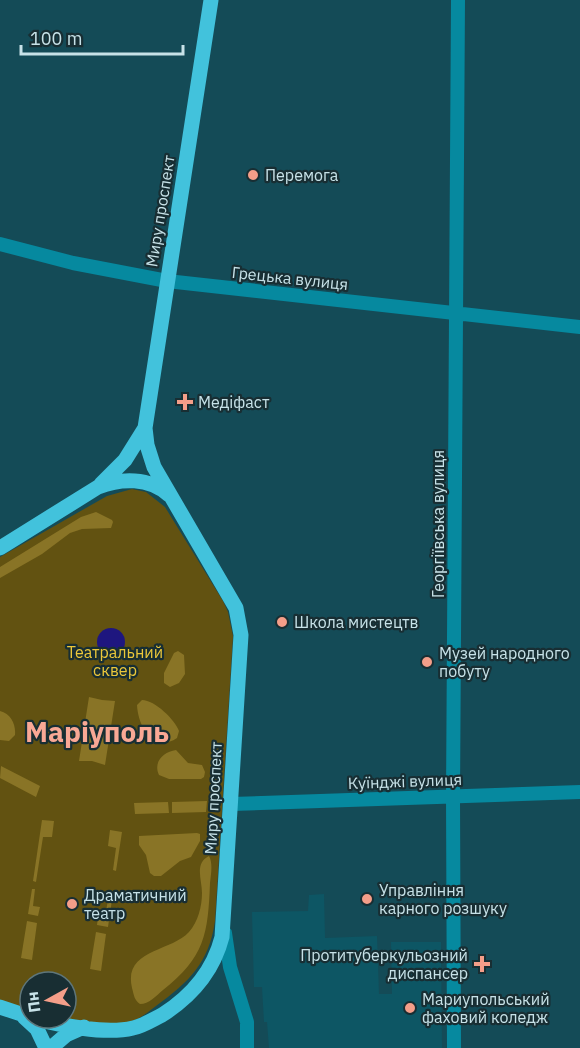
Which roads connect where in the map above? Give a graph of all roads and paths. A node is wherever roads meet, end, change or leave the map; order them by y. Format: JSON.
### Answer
{"nodes":[{"id":1,"x":211,"y":0,"type":"edge"},
{"id":2,"x":458,"y":0,"type":"edge"},
{"id":3,"x":0,"y":244,"type":"edge"},
{"id":4,"x":167,"y":281,"type":"junction"},
{"id":5,"x":456,"y":313,"type":"junction"},
{"id":6,"x":580,"y":327,"type":"edge"},
{"id":7,"x":145,"y":428,"type":"junction"},
{"id":8,"x":98,"y":487,"type":"junction"},
{"id":9,"x":171,"y":497,"type":"junction"},
{"id":10,"x":0,"y":548,"type":"edge"},
{"id":11,"x":580,"y":792,"type":"edge"},
{"id":12,"x":453,"y":796,"type":"junction"},
{"id":13,"x":231,"y":804,"type":"junction"},
{"id":14,"x":224,"y":921,"type":"junction"},
{"id":15,"x":0,"y":1007,"type":"edge"},
{"id":16,"x":18,"y":1013,"type":"edge"},
{"id":17,"x":78,"y":1026,"type":"edge"},
{"id":18,"x":84,"y":1027,"type":"junction"},
{"id":19,"x":37,"y":1030,"type":"edge"},
{"id":20,"x":46,"y":1048,"type":"edge"},
{"id":21,"x":51,"y":1048,"type":"edge"},
{"id":22,"x":247,"y":1048,"type":"edge"},
{"id":23,"x":454,"y":1048,"type":"edge"}],
"edges":[{"from":1,"to":4,"type":"main road","name":"Миру проспект"},
{"from":2,"to":5,"type":"street","name":"Георгіївська вулиця"},
{"from":3,"to":4,"type":"street","name":"Грецька вулиця"},
{"from":4,"to":5,"type":"street","name":"Грецька вулиця"},
{"from":4,"to":7,"type":"main road","name":"Миру проспект"},
{"from":5,"to":6,"type":"street","name":"Грецька вулиця"},
{"from":5,"to":12,"type":"street","name":"Георгіївська вулиця"},
{"from":7,"to":8,"type":"main road","name":"Миру проспект"},
{"from":7,"to":9,"type":"main road","name":"Миру проспект"},
{"from":8,"to":9,"type":"main road","name":"Миру проспект"},
{"from":8,"to":10,"type":"main road","name":"Миру проспект"},
{"from":9,"to":13,"type":"main road","name":"Миру проспект"},
{"from":11,"to":12,"type":"street","name":"Куїнджі вулиця"},
{"from":12,"to":13,"type":"street","name":"Куїнджі вулиця"},
{"from":12,"to":23,"type":"street","name":"Георгіївська вулиця"},
{"from":13,"to":14,"type":"main road","name":"Миру проспект"},
{"from":14,"to":18,"type":"main road","name":"Миру проспект"},
{"from":14,"to":22,"type":"street"},
{"from":15,"to":16,"type":"main road","name":"Миру проспект"},
{"from":17,"to":18,"type":"main road","name":"Миру проспект"},
{"from":18,"to":21,"type":"main road"},
{"from":19,"to":20,"type":"main road","name":"Миру проспект"}]}
